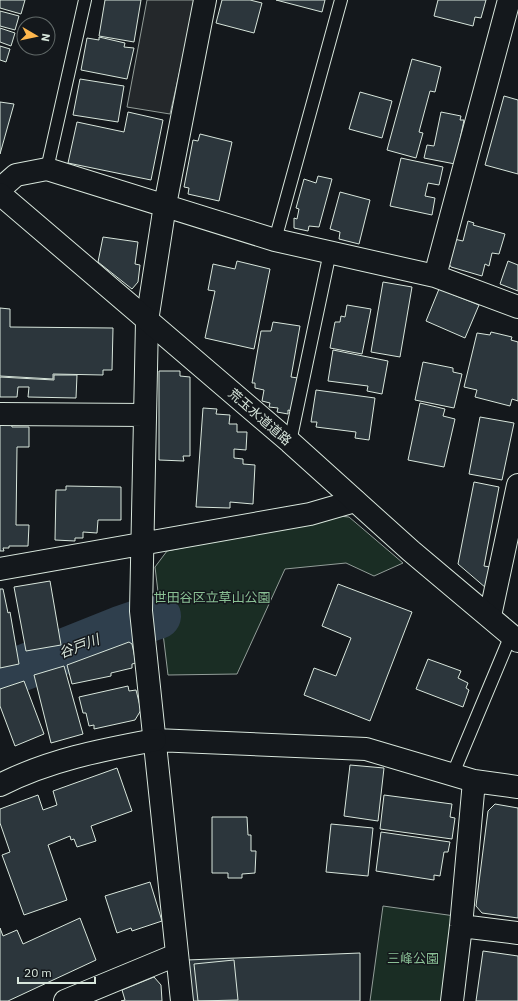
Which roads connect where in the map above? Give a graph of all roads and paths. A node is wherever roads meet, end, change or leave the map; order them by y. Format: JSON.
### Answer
{"nodes":[{"id":1,"x":85,"y":0,"type":"edge"},
{"id":2,"x":205,"y":0,"type":"edge"},
{"id":3,"x":341,"y":0,"type":"edge"},
{"id":4,"x":509,"y":0,"type":"edge"},
{"id":5,"x":48,"y":169,"type":"junction"},
{"id":6,"x":0,"y":189,"type":"edge"},
{"id":7,"x":0,"y":194,"type":"edge"},
{"id":8,"x":165,"y":205,"type":"junction"},
{"id":9,"x":275,"y":240,"type":"junction"},
{"id":10,"x":330,"y":252,"type":"junction"},
{"id":11,"x":435,"y":276,"type":"junction"},
{"id":12,"x":518,"y":307,"type":"edge"},
{"id":13,"x":147,"y":321,"type":"junction"},
{"id":14,"x":0,"y":414,"type":"edge"},
{"id":15,"x":145,"y":415,"type":"junction"},
{"id":16,"x":290,"y":442,"type":"junction"},
{"id":17,"x":518,"y":485,"type":"edge"},
{"id":18,"x":355,"y":501,"type":"junction"},
{"id":19,"x":143,"y":544,"type":"junction"},
{"id":20,"x":0,"y":569,"type":"edge"},
{"id":21,"x":490,"y":616,"type":"junction"},
{"id":22,"x":515,"y":638,"type":"edge"},
{"id":23,"x":155,"y":740,"type":"junction"},
{"id":24,"x":452,"y":776,"type":"junction"},
{"id":25,"x":474,"y":781,"type":"junction"},
{"id":26,"x":0,"y":785,"type":"edge"},
{"id":27,"x":518,"y":787,"type":"edge"},
{"id":28,"x":461,"y":926,"type":"junction"},
{"id":29,"x":518,"y":933,"type":"edge"},
{"id":30,"x":176,"y":955,"type":"junction"},
{"id":31,"x":65,"y":1001,"type":"edge"},
{"id":32,"x":182,"y":1001,"type":"edge"},
{"id":33,"x":452,"y":1001,"type":"edge"}],
"edges":[{"from":1,"to":5,"type":"lane"},
{"from":2,"to":8,"type":"street"},
{"from":3,"to":9,"type":"lane"},
{"from":4,"to":11,"type":"street"},
{"from":5,"to":6,"type":"street"},
{"from":5,"to":8,"type":"street"},
{"from":7,"to":13,"type":"street","name":"荒玉水道道路"},
{"from":8,"to":9,"type":"street"},
{"from":8,"to":13,"type":"street"},
{"from":9,"to":10,"type":"street"},
{"from":10,"to":11,"type":"street"},
{"from":10,"to":16,"type":"lane"},
{"from":11,"to":12,"type":"street"},
{"from":13,"to":15,"type":"street"},
{"from":13,"to":16,"type":"street","name":"荒玉水道道路"},
{"from":14,"to":15,"type":"street"},
{"from":15,"to":19,"type":"street"},
{"from":16,"to":18,"type":"street","name":"荒玉水道道路"},
{"from":17,"to":21,"type":"street"},
{"from":18,"to":19,"type":"street"},
{"from":18,"to":21,"type":"street","name":"荒玉水道道路"},
{"from":19,"to":20,"type":"street"},
{"from":19,"to":23,"type":"street"},
{"from":21,"to":22,"type":"street","name":"荒玉水道道路"},
{"from":22,"to":24,"type":"lane"},
{"from":23,"to":24,"type":"street"},
{"from":23,"to":26,"type":"street"},
{"from":23,"to":30,"type":"street"},
{"from":24,"to":25,"type":"street"},
{"from":25,"to":27,"type":"street"},
{"from":25,"to":28,"type":"street"},
{"from":28,"to":29,"type":"street"},
{"from":28,"to":33,"type":"street"},
{"from":30,"to":31,"type":"street"},
{"from":30,"to":32,"type":"street"}]}
